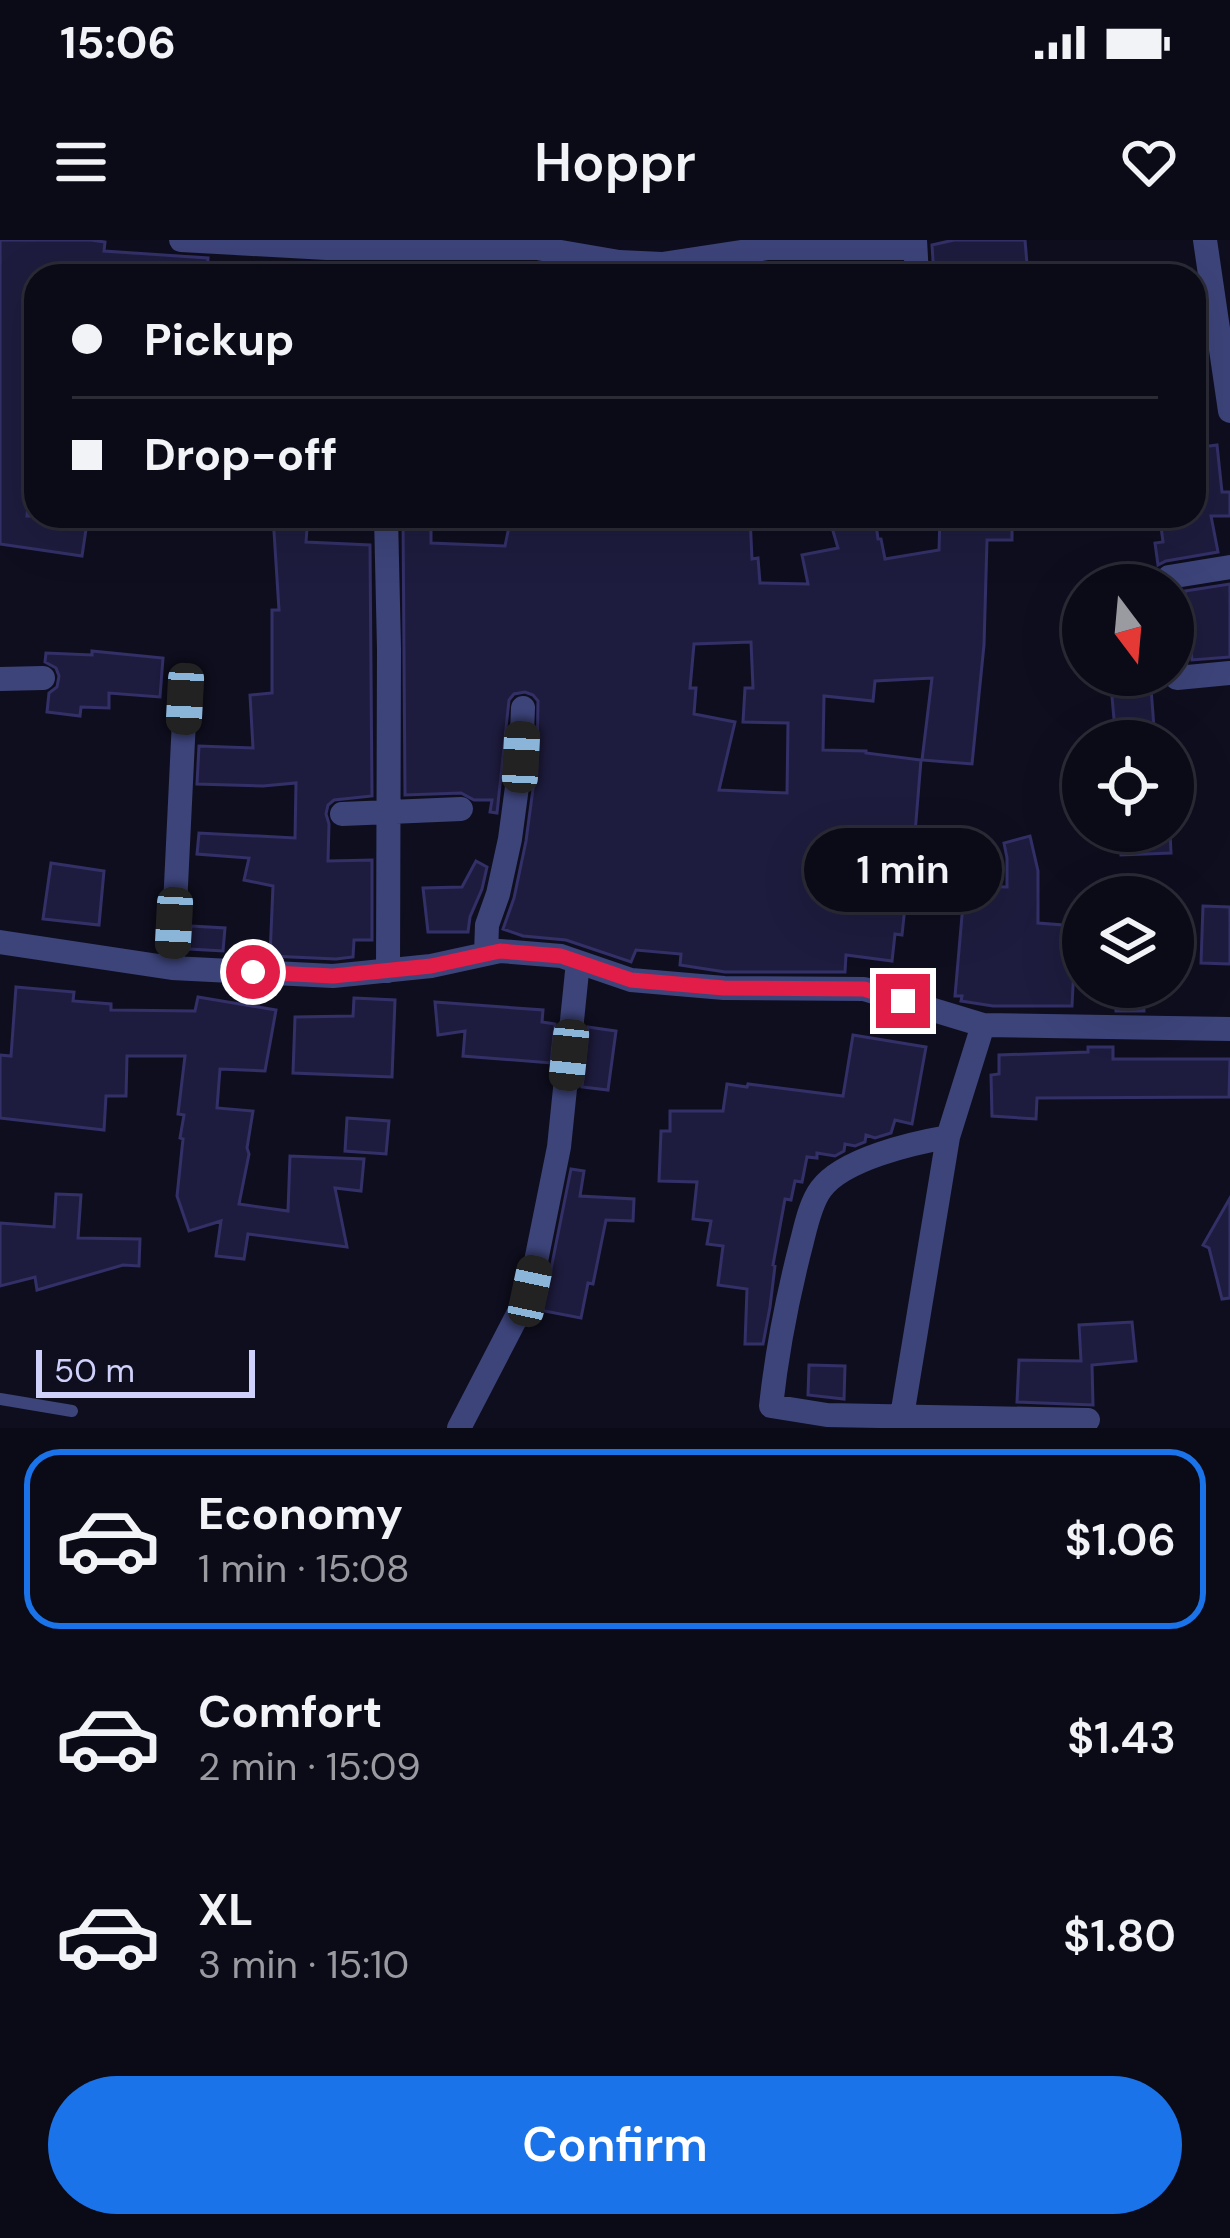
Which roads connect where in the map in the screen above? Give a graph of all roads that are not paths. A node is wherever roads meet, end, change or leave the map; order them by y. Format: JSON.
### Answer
{"nodes":[{"id":1,"x":181,"y":240,"type":"edge"},
{"id":2,"x":1205,"y":240,"type":"edge"},
{"id":3,"x":915,"y":244,"type":"edge"},
{"id":4,"x":1230,"y":410,"type":"edge"},
{"id":5,"x":386,"y":528,"type":"edge"},
{"id":6,"x":1230,"y":567,"type":"edge"},
{"id":7,"x":1194,"y":573,"type":"edge"},
{"id":8,"x":1230,"y":673,"type":"edge"},
{"id":9,"x":1194,"y":676,"type":"edge"},
{"id":10,"x":43,"y":678,"type":"dead end"},
{"id":11,"x":0,"y":679,"type":"edge"},
{"id":12,"x":185,"y":699,"type":"dead end"},
{"id":13,"x":523,"y":708,"type":"dead end"},
{"id":14,"x":461,"y":809,"type":"dead end"},
{"id":15,"x":342,"y":814,"type":"dead end"},
{"id":16,"x":388,"y":814,"type":"junction"},
{"id":17,"x":0,"y":942,"type":"edge"},
{"id":18,"x":486,"y":954,"type":"junction"},
{"id":19,"x":578,"y":962,"type":"junction"},
{"id":20,"x":172,"y":968,"type":"junction"},
{"id":21,"x":388,"y":970,"type":"junction"},
{"id":22,"x":982,"y":1025,"type":"junction"},
{"id":23,"x":1230,"y":1029,"type":"edge"},
{"id":24,"x":948,"y":1137,"type":"junction"},
{"id":25,"x":0,"y":1400,"type":"edge"},
{"id":26,"x":72,"y":1411,"type":"dead end"},
{"id":27,"x":1088,"y":1420,"type":"dead end"},
{"id":28,"x":901,"y":1423,"type":"edge"},
{"id":29,"x":459,"y":1428,"type":"edge"}],
"edges":[{"from":1,"to":3,"type":"street"},
{"from":2,"to":4,"type":"street"},
{"from":5,"to":16,"type":"street"},
{"from":6,"to":7,"type":"street"},
{"from":8,"to":9,"type":"street"},
{"from":10,"to":11,"type":"street"},
{"from":12,"to":20,"type":"street"},
{"from":13,"to":18,"type":"street"},
{"from":14,"to":16,"type":"street"},
{"from":15,"to":16,"type":"street"},
{"from":16,"to":21,"type":"street"},
{"from":17,"to":20,"type":"street"},
{"from":18,"to":19,"type":"street"},
{"from":18,"to":21,"type":"street"},
{"from":19,"to":22,"type":"street"},
{"from":19,"to":29,"type":"street"},
{"from":20,"to":21,"type":"street"},
{"from":22,"to":23,"type":"street"},
{"from":22,"to":24,"type":"street"},
{"from":24,"to":28,"type":"street"},
{"from":24,"to":28,"type":"street"},
{"from":25,"to":26,"type":"lane"},
{"from":27,"to":28,"type":"street"}]}
